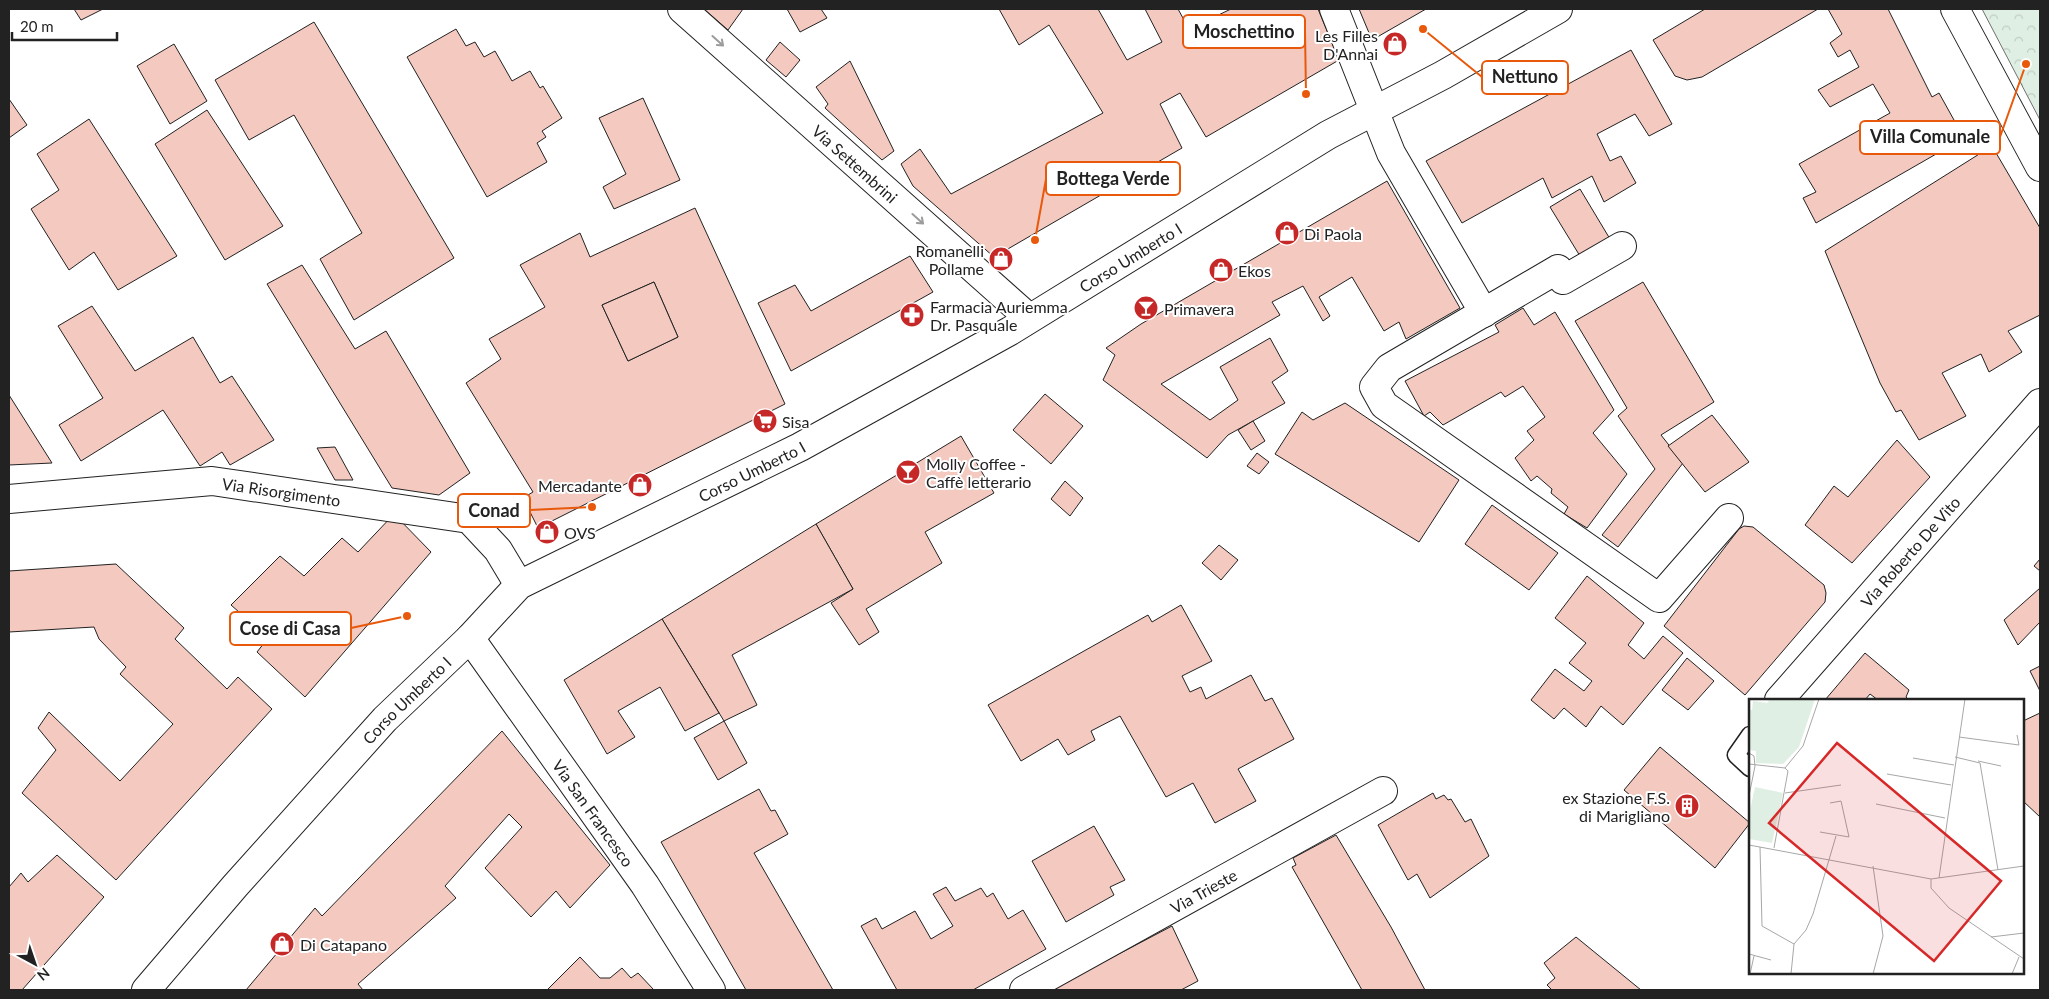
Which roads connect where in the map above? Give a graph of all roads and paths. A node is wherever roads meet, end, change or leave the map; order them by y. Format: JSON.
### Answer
{"nodes":[{"id":1,"x":682,"y":9,"type":"edge"},
{"id":2,"x":1334,"y":9,"type":"edge"},
{"id":3,"x":1558,"y":9,"type":"edge"},
{"id":4,"x":1955,"y":9,"type":"edge"},
{"id":5,"x":1374,"y":109,"type":"junction"},
{"id":6,"x":2040,"y":167,"type":"edge"},
{"id":7,"x":1622,"y":246,"type":"dead end"},
{"id":8,"x":1484,"y":313,"type":"junction"},
{"id":9,"x":1029,"y":318,"type":"junction"},
{"id":10,"x":2040,"y":403,"type":"edge"},
{"id":11,"x":9,"y":499,"type":"edge"},
{"id":12,"x":1729,"y":518,"type":"dead end"},
{"id":13,"x":519,"y":585,"type":"junction"},
{"id":14,"x":470,"y":638,"type":"junction"},
{"id":15,"x":1779,"y":699,"type":"edge"},
{"id":16,"x":1749,"y":736,"type":"edge"},
{"id":17,"x":1749,"y":767,"type":"edge"},
{"id":18,"x":1383,"y":791,"type":"dead end"},
{"id":19,"x":146,"y":990,"type":"edge"},
{"id":20,"x":711,"y":990,"type":"edge"},
{"id":21,"x":1024,"y":990,"type":"edge"}],
"edges":[{"from":1,"to":9,"type":"street","name":"Via Settembrini","one_way":true},
{"from":2,"to":5,"type":"street"},
{"from":3,"to":5,"type":"street","name":"Corso Umberto I"},
{"from":4,"to":6,"type":"street"},
{"from":5,"to":8,"type":"street"},
{"from":5,"to":9,"type":"street","name":"Corso Umberto I"},
{"from":7,"to":8,"type":"street"},
{"from":8,"to":12,"type":"street"},
{"from":9,"to":13,"type":"street","name":"Corso Umberto I"},
{"from":10,"to":15,"type":"street","name":"Via Roberto De Vito"},
{"from":11,"to":13,"type":"street","name":"Via Risorgimento"},
{"from":13,"to":14,"type":"street","name":"Corso Umberto I"},
{"from":14,"to":19,"type":"street","name":"Corso Umberto I"},
{"from":14,"to":20,"type":"street","name":"Via San Francesco"},
{"from":16,"to":17,"type":"lane"},
{"from":18,"to":21,"type":"street","name":"Via Trieste"}]}
